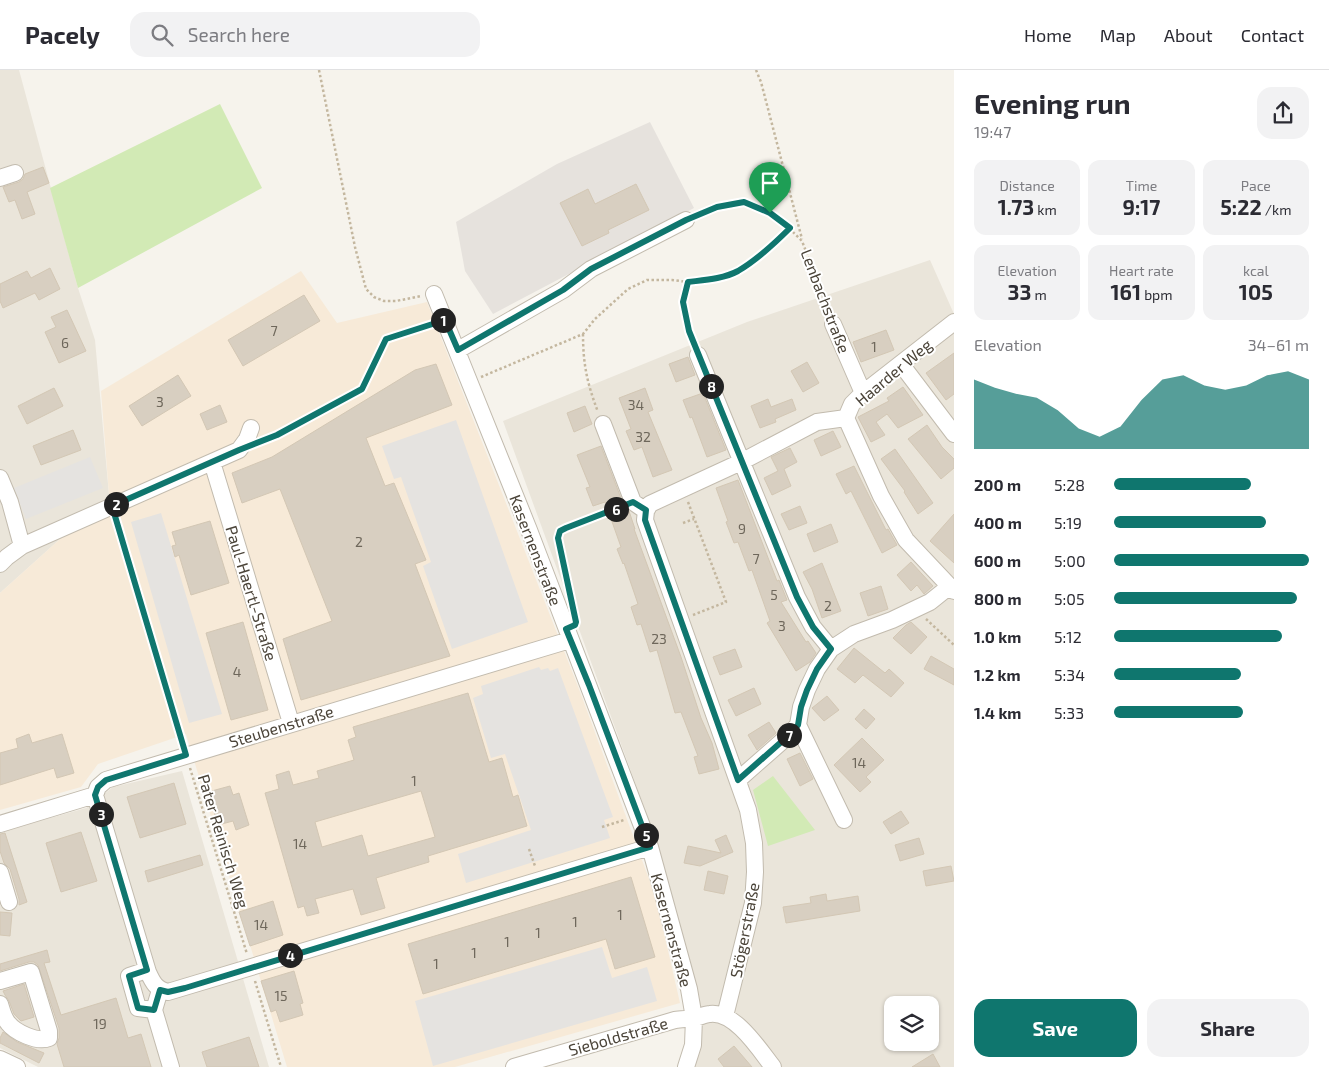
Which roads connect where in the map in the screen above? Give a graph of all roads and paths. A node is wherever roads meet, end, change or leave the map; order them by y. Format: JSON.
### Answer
{"nodes":[{"id":1,"x":319,"y":70,"type":"edge"},
{"id":2,"x":756,"y":70,"type":"edge"},
{"id":3,"x":686,"y":220,"type":"joint"},
{"id":4,"x":790,"y":228,"type":"junction"},
{"id":5,"x":802,"y":241,"type":"junction"},
{"id":6,"x":688,"y":282,"type":"junction"},
{"id":7,"x":434,"y":294,"type":"joint"},
{"id":8,"x":445,"y":320,"type":"junction"},
{"id":9,"x":954,"y":322,"type":"edge"},
{"id":10,"x":833,"y":324,"type":"joint"},
{"id":11,"x":583,"y":334,"type":"junction"},
{"id":12,"x":458,"y":350,"type":"junction"},
{"id":13,"x":698,"y":355,"type":"joint"},
{"id":14,"x":901,"y":364,"type":"junction"},
{"id":15,"x":470,"y":382,"type":"junction"},
{"id":16,"x":863,"y":393,"type":"junction"},
{"id":17,"x":846,"y":418,"type":"junction"},
{"id":18,"x":603,"y":424,"type":"joint"},
{"id":19,"x":251,"y":428,"type":"dead end"},
{"id":20,"x":954,"y":434,"type":"edge"},
{"id":21,"x":239,"y":450,"type":"junction"},
{"id":22,"x":212,"y":462,"type":"junction"},
{"id":23,"x":741,"y":462,"type":"junction"},
{"id":24,"x":0,"y":478,"type":"edge"},
{"id":25,"x":683,"y":488,"type":"junction"},
{"id":26,"x":112,"y":506,"type":"junction"},
{"id":27,"x":640,"y":506,"type":"junction"},
{"id":28,"x":694,"y":519,"type":"junction"},
{"id":29,"x":683,"y":523,"type":"dead end"},
{"id":30,"x":22,"y":546,"type":"junction"},
{"id":31,"x":0,"y":564,"type":"edge"},
{"id":32,"x":952,"y":588,"type":"edge"},
{"id":33,"x":572,"y":600,"type":"dead end"},
{"id":34,"x":916,"y":610,"type":"junction"},
{"id":35,"x":681,"y":620,"type":"junction"},
{"id":36,"x":570,"y":640,"type":"junction"},
{"id":37,"x":954,"y":645,"type":"edge"},
{"id":38,"x":831,"y":649,"type":"junction"},
{"id":39,"x":291,"y":723,"type":"junction"},
{"id":40,"x":798,"y":725,"type":"junction"},
{"id":41,"x":186,"y":755,"type":"junction"},
{"id":42,"x":738,"y":780,"type":"junction"},
{"id":43,"x":95,"y":795,"type":"junction"},
{"id":44,"x":639,"y":815,"type":"junction"},
{"id":45,"x":844,"y":820,"type":"dead end"},
{"id":46,"x":0,"y":824,"type":"edge"},
{"id":47,"x":602,"y":827,"type":"dead end"},
{"id":48,"x":650,"y":847,"type":"junction"},
{"id":49,"x":529,"y":849,"type":"dead end"},
{"id":50,"x":532,"y":859,"type":"dead end"},
{"id":51,"x":0,"y":872,"type":"edge"},
{"id":52,"x":9,"y":902,"type":"dead end"},
{"id":53,"x":251,"y":967,"type":"junction"},
{"id":54,"x":147,"y":970,"type":"junction"},
{"id":55,"x":0,"y":981,"type":"edge"},
{"id":56,"x":160,"y":990,"type":"junction"},
{"id":57,"x":0,"y":1004,"type":"edge"},
{"id":58,"x":154,"y":1010,"type":"junction"},
{"id":59,"x":725,"y":1016,"type":"junction"},
{"id":60,"x":694,"y":1018,"type":"junction"},
{"id":61,"x":0,"y":1058,"type":"edge"},
{"id":62,"x":17,"y":1067,"type":"edge"},
{"id":63,"x":171,"y":1067,"type":"edge"},
{"id":64,"x":281,"y":1067,"type":"edge"},
{"id":65,"x":514,"y":1067,"type":"edge"},
{"id":66,"x":686,"y":1067,"type":"edge"},
{"id":67,"x":773,"y":1067,"type":"edge"}],
"edges":[{"from":1,"to":7,"type":"path"},
{"from":2,"to":5,"type":"path"},
{"from":3,"to":4,"type":"path","name":"Lenbachstraße"},
{"from":3,"to":12,"type":"street"},
{"from":4,"to":5,"type":"path","name":"Lenbachstraße"},
{"from":4,"to":6,"type":"path"},
{"from":5,"to":10,"type":"path","name":"Lenbachstraße"},
{"from":6,"to":11,"type":"path"},
{"from":6,"to":13,"type":"path"},
{"from":7,"to":8,"type":"street","name":"Kasernenstraße"},
{"from":8,"to":12,"type":"street","name":"Kasernenstraße"},
{"from":8,"to":21,"type":"path"},
{"from":9,"to":14,"type":"street","name":"Haarder Weg"},
{"from":10,"to":16,"type":"street","name":"Lenbachstraße"},
{"from":11,"to":15,"type":"path"},
{"from":11,"to":18,"type":"path"},
{"from":12,"to":15,"type":"street","name":"Kasernenstraße"},
{"from":13,"to":23,"type":"street"},
{"from":14,"to":16,"type":"street","name":"Haarder Weg"},
{"from":14,"to":20,"type":"street"},
{"from":15,"to":36,"type":"street","name":"Kasernenstraße"},
{"from":16,"to":17,"type":"street","name":"Haarder Weg"},
{"from":17,"to":23,"type":"street","name":"Haarder Weg"},
{"from":17,"to":32,"type":"street"},
{"from":18,"to":27,"type":"street","name":"Stögerstraße"},
{"from":19,"to":21,"type":"street"},
{"from":21,"to":22,"type":"street"},
{"from":22,"to":26,"type":"street"},
{"from":22,"to":39,"type":"street","name":"Paul-Haertl-Straße"},
{"from":23,"to":25,"type":"street","name":"Haarder Weg"},
{"from":23,"to":38,"type":"street"},
{"from":24,"to":30,"type":"street"},
{"from":25,"to":27,"type":"street","name":"Haarder Weg"},
{"from":25,"to":28,"type":"path"},
{"from":26,"to":30,"type":"street"},
{"from":26,"to":41,"type":"path","name":"Pater Reinisch Weg"},
{"from":27,"to":33,"type":"path"},
{"from":27,"to":35,"type":"street","name":"Stögerstraße"},
{"from":28,"to":29,"type":"path"},
{"from":28,"to":35,"type":"path"},
{"from":30,"to":31,"type":"street"},
{"from":32,"to":34,"type":"street"},
{"from":34,"to":37,"type":"path"},
{"from":34,"to":38,"type":"street"},
{"from":35,"to":42,"type":"street","name":"Stögerstraße"},
{"from":36,"to":39,"type":"street","name":"Steubenstraße"},
{"from":36,"to":44,"type":"street","name":"Kasernenstraße"},
{"from":38,"to":40,"type":"street"},
{"from":39,"to":41,"type":"street","name":"Steubenstraße"},
{"from":40,"to":42,"type":"street"},
{"from":40,"to":45,"type":"street"},
{"from":41,"to":43,"type":"street","name":"Steubenstraße"},
{"from":41,"to":53,"type":"path","name":"Pater Reinisch Weg"},
{"from":42,"to":59,"type":"street","name":"Stögerstraße"},
{"from":43,"to":46,"type":"street","name":"Steubenstraße"},
{"from":43,"to":54,"type":"street"},
{"from":44,"to":47,"type":"path"},
{"from":44,"to":48,"type":"street","name":"Kasernenstraße"},
{"from":48,"to":53,"type":"street"},
{"from":48,"to":60,"type":"street","name":"Kasernenstraße"},
{"from":49,"to":50,"type":"path"},
{"from":51,"to":52,"type":"street"},
{"from":53,"to":56,"type":"street"},
{"from":53,"to":64,"type":"path","name":"Pater Reinisch Weg"},
{"from":54,"to":56,"type":"street"},
{"from":54,"to":58,"type":"street"},
{"from":55,"to":57,"type":"street"},
{"from":56,"to":58,"type":"street"},
{"from":58,"to":63,"type":"street"},
{"from":59,"to":60,"type":"street"},
{"from":59,"to":67,"type":"street"},
{"from":60,"to":65,"type":"street","name":"Sieboldstraße"},
{"from":60,"to":66,"type":"street","name":"Kasernenstraße"},
{"from":61,"to":62,"type":"street"}]}
